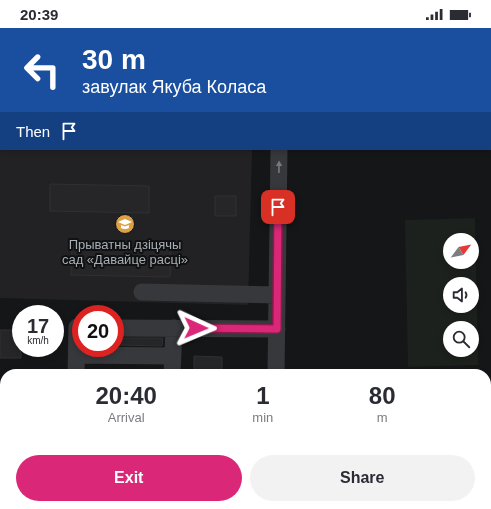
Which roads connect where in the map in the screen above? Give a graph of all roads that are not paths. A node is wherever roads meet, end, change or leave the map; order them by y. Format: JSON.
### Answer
{"nodes":[{"id":1,"x":279,"y":150,"type":"edge"},
{"id":2,"x":142,"y":292,"type":"dead end"},
{"id":3,"x":277,"y":295,"type":"junction"},
{"id":4,"x":124,"y":328,"type":"edge"},
{"id":5,"x":174,"y":328,"type":"junction"},
{"id":6,"x":277,"y":329,"type":"junction"},
{"id":7,"x":124,"y":355,"type":"edge"},
{"id":8,"x":173,"y":356,"type":"junction"},
{"id":9,"x":77,"y":357,"type":"edge"},
{"id":10,"x":76,"y":369,"type":"edge"},
{"id":11,"x":172,"y":369,"type":"edge"},
{"id":12,"x":276,"y":369,"type":"edge"}],
"edges":[{"from":3,"to":1,"type":"street","one_way":true},
{"from":2,"to":3,"type":"street"},
{"from":3,"to":6,"type":"street"},
{"from":4,"to":5,"type":"street"},
{"from":5,"to":6,"type":"street"},
{"from":5,"to":8,"type":"street"},
{"from":6,"to":12,"type":"street"},
{"from":7,"to":8,"type":"street"},
{"from":8,"to":11,"type":"street"},
{"from":9,"to":10,"type":"street"}]}
